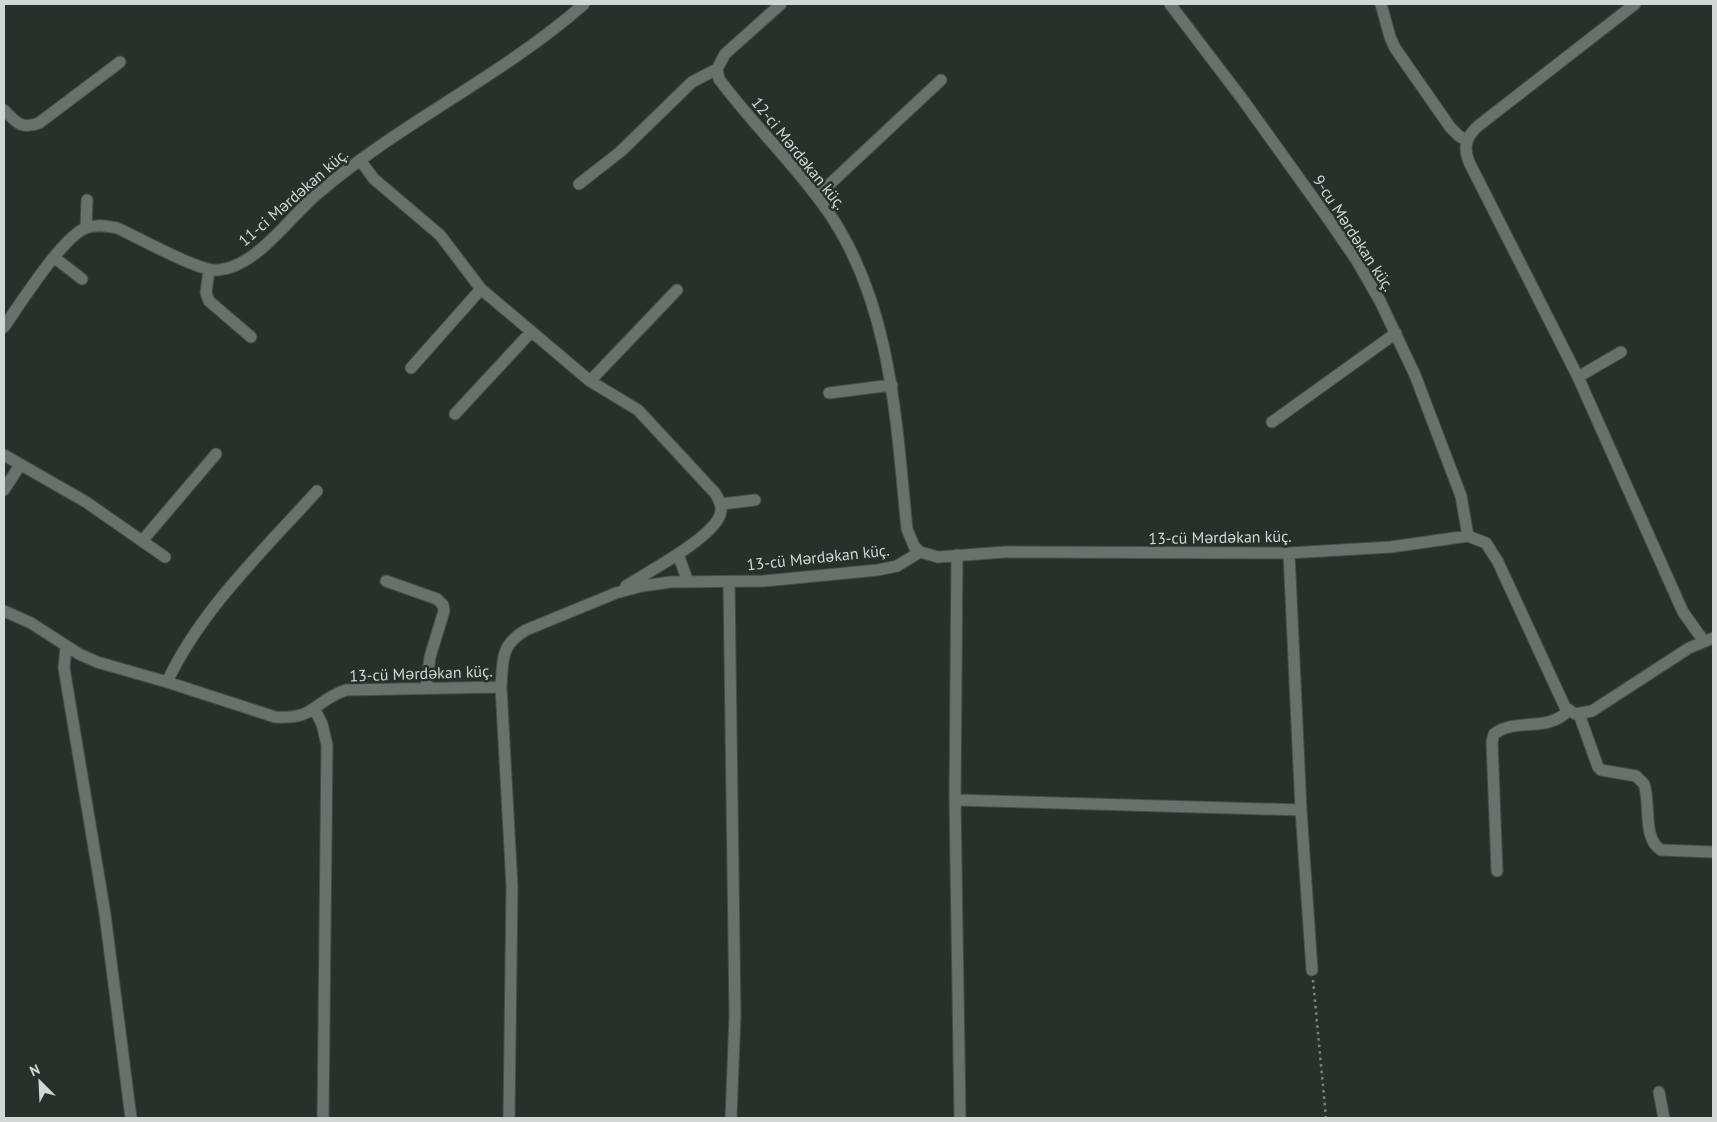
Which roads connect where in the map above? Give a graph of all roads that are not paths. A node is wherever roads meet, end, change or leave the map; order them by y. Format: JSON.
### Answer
{"nodes":[{"id":1,"x":584,"y":4,"type":"edge"},
{"id":2,"x":781,"y":4,"type":"edge"},
{"id":3,"x":1170,"y":4,"type":"edge"},
{"id":4,"x":1381,"y":4,"type":"edge"},
{"id":5,"x":1636,"y":4,"type":"edge"},
{"id":6,"x":120,"y":62,"type":"dead end"},
{"id":7,"x":716,"y":69,"type":"junction"},
{"id":8,"x":941,"y":80,"type":"dead end"},
{"id":9,"x":4,"y":110,"type":"edge"},
{"id":10,"x":1466,"y":140,"type":"junction"},
{"id":11,"x":360,"y":160,"type":"junction"},
{"id":12,"x":579,"y":184,"type":"dead end"},
{"id":13,"x":817,"y":196,"type":"junction"},
{"id":14,"x":87,"y":200,"type":"dead end"},
{"id":15,"x":86,"y":228,"type":"junction"},
{"id":16,"x":55,"y":258,"type":"junction"},
{"id":17,"x":209,"y":270,"type":"junction"},
{"id":18,"x":82,"y":279,"type":"dead end"},
{"id":19,"x":481,"y":289,"type":"junction"},
{"id":20,"x":677,"y":290,"type":"dead end"},
{"id":21,"x":4,"y":327,"type":"edge"},
{"id":22,"x":531,"y":332,"type":"junction"},
{"id":23,"x":1396,"y":333,"type":"junction"},
{"id":24,"x":251,"y":337,"type":"dead end"},
{"id":25,"x":1621,"y":352,"type":"dead end"},
{"id":26,"x":411,"y":368,"type":"dead end"},
{"id":27,"x":1578,"y":377,"type":"junction"},
{"id":28,"x":590,"y":381,"type":"junction"},
{"id":29,"x":892,"y":385,"type":"junction"},
{"id":30,"x":829,"y":393,"type":"dead end"},
{"id":31,"x":454,"y":414,"type":"dead end"},
{"id":32,"x":1272,"y":422,"type":"dead end"},
{"id":33,"x":216,"y":454,"type":"dead end"},
{"id":34,"x":4,"y":455,"type":"edge"},
{"id":35,"x":20,"y":465,"type":"junction"},
{"id":36,"x":4,"y":490,"type":"edge"},
{"id":37,"x":317,"y":491,"type":"dead end"},
{"id":38,"x":755,"y":500,"type":"dead end"},
{"id":39,"x":721,"y":504,"type":"junction"},
{"id":40,"x":1468,"y":536,"type":"junction"},
{"id":41,"x":142,"y":541,"type":"junction"},
{"id":42,"x":920,"y":552,"type":"junction"},
{"id":43,"x":1289,"y":553,"type":"junction"},
{"id":44,"x":678,"y":554,"type":"junction"},
{"id":45,"x":957,"y":555,"type":"junction"},
{"id":46,"x":165,"y":557,"type":"dead end"},
{"id":47,"x":386,"y":581,"type":"dead end"},
{"id":48,"x":688,"y":582,"type":"junction"},
{"id":49,"x":729,"y":583,"type":"junction"},
{"id":50,"x":616,"y":593,"type":"junction"},
{"id":51,"x":4,"y":612,"type":"edge"},
{"id":52,"x":1708,"y":639,"type":"edge"},
{"id":53,"x":66,"y":646,"type":"junction"},
{"id":54,"x":167,"y":682,"type":"junction"},
{"id":55,"x":501,"y":687,"type":"junction"},
{"id":56,"x":426,"y":688,"type":"junction"},
{"id":57,"x":315,"y":710,"type":"junction"},
{"id":58,"x":1574,"y":713,"type":"junction"},
{"id":59,"x":955,"y":800,"type":"junction"},
{"id":60,"x":1301,"y":810,"type":"junction"},
{"id":61,"x":1713,"y":852,"type":"edge"},
{"id":62,"x":1497,"y":871,"type":"dead end"},
{"id":63,"x":1312,"y":970,"type":"road end"},
{"id":64,"x":1659,"y":1092,"type":"dead end"},
{"id":65,"x":132,"y":1118,"type":"edge"},
{"id":66,"x":323,"y":1118,"type":"edge"},
{"id":67,"x":509,"y":1118,"type":"edge"},
{"id":68,"x":730,"y":1118,"type":"edge"},
{"id":69,"x":960,"y":1118,"type":"edge"},
{"id":70,"x":1664,"y":1118,"type":"edge"}],
"edges":[{"from":1,"to":11,"type":"street","name":"11-ci Mərdəkan küç."},
{"from":2,"to":7,"type":"street"},
{"from":3,"to":23,"type":"street","name":"9-cu Mərdəkan küç."},
{"from":4,"to":10,"type":"street"},
{"from":5,"to":10,"type":"street"},
{"from":6,"to":9,"type":"street"},
{"from":7,"to":12,"type":"street"},
{"from":7,"to":13,"type":"street","name":"12-ci Mərdəkan küç."},
{"from":8,"to":13,"type":"street"},
{"from":10,"to":27,"type":"street"},
{"from":11,"to":17,"type":"street","name":"11-ci Mərdəkan küç."},
{"from":11,"to":19,"type":"street"},
{"from":13,"to":29,"type":"street","name":"12-ci Mərdəkan küç."},
{"from":14,"to":15,"type":"street"},
{"from":15,"to":16,"type":"street"},
{"from":15,"to":17,"type":"street"},
{"from":16,"to":18,"type":"street"},
{"from":16,"to":21,"type":"street"},
{"from":17,"to":24,"type":"street"},
{"from":19,"to":22,"type":"street"},
{"from":19,"to":26,"type":"street"},
{"from":20,"to":28,"type":"street"},
{"from":22,"to":28,"type":"street"},
{"from":22,"to":31,"type":"street"},
{"from":23,"to":32,"type":"street"},
{"from":23,"to":40,"type":"street","name":"9-cu Mərdəkan küç."},
{"from":25,"to":27,"type":"street"},
{"from":27,"to":52,"type":"street"},
{"from":28,"to":39,"type":"street"},
{"from":29,"to":30,"type":"street"},
{"from":29,"to":42,"type":"street","name":"12-ci Mərdəkan küç."},
{"from":33,"to":41,"type":"street"},
{"from":34,"to":35,"type":"street"},
{"from":35,"to":36,"type":"street"},
{"from":35,"to":41,"type":"street"},
{"from":37,"to":54,"type":"street"},
{"from":38,"to":39,"type":"street"},
{"from":39,"to":44,"type":"street"},
{"from":40,"to":43,"type":"street","name":"13-cü Mərdəkan küç."},
{"from":40,"to":58,"type":"street"},
{"from":41,"to":46,"type":"street"},
{"from":42,"to":45,"type":"street","name":"13-cü Mərdəkan küç."},
{"from":42,"to":49,"type":"street","name":"13-cü Mərdəkan küç."},
{"from":43,"to":45,"type":"street","name":"13-cü Mərdəkan küç."},
{"from":43,"to":60,"type":"street"},
{"from":44,"to":48,"type":"street"},
{"from":44,"to":50,"type":"street"},
{"from":45,"to":59,"type":"street"},
{"from":47,"to":56,"type":"street"},
{"from":48,"to":49,"type":"street","name":"13-cü Mərdəkan küç."},
{"from":48,"to":50,"type":"street","name":"13-cü Mərdəkan küç."},
{"from":49,"to":68,"type":"street"},
{"from":50,"to":55,"type":"street","name":"13-cü Mərdəkan küç."},
{"from":51,"to":53,"type":"street","name":"13-cü Mərdəkan küç."},
{"from":52,"to":58,"type":"street"},
{"from":53,"to":54,"type":"street","name":"13-cü Mərdəkan küç."},
{"from":53,"to":65,"type":"street"},
{"from":54,"to":57,"type":"street","name":"13-cü Mərdəkan küç."},
{"from":55,"to":56,"type":"street","name":"13-cü Mərdəkan küç."},
{"from":55,"to":67,"type":"street"},
{"from":56,"to":57,"type":"street","name":"13-cü Mərdəkan küç."},
{"from":57,"to":66,"type":"street"},
{"from":58,"to":61,"type":"street"},
{"from":58,"to":62,"type":"street"},
{"from":59,"to":60,"type":"street"},
{"from":59,"to":69,"type":"street"},
{"from":60,"to":63,"type":"street"},
{"from":64,"to":70,"type":"street"}]}
